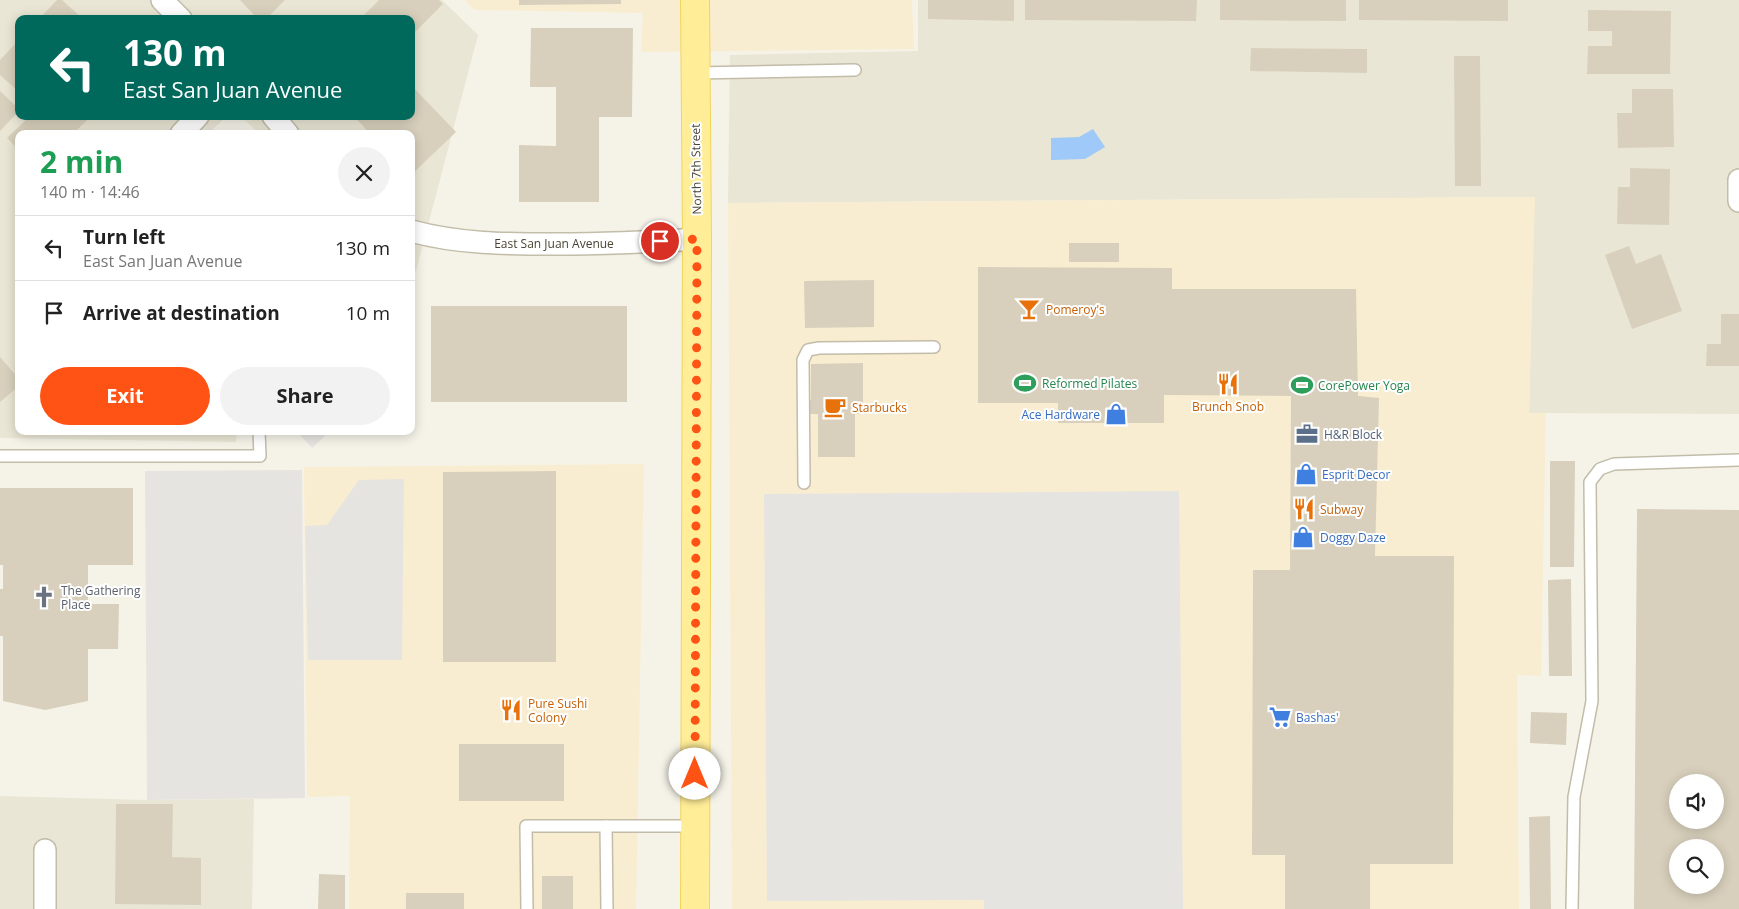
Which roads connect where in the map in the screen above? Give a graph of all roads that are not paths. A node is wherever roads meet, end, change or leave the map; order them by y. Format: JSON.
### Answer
{"nodes":[{"id":1,"x":162,"y":0,"type":"edge"},
{"id":2,"x":695,"y":0,"type":"edge"},
{"id":3,"x":177,"y":15,"type":"edge"},
{"id":4,"x":855,"y":70,"type":"dead end"},
{"id":5,"x":695,"y":73,"type":"junction"},
{"id":6,"x":194,"y":120,"type":"edge"},
{"id":7,"x":276,"y":120,"type":"edge"},
{"id":8,"x":185,"y":130,"type":"edge"},
{"id":9,"x":285,"y":130,"type":"edge"},
{"id":10,"x":1739,"y":180,"type":"edge"},
{"id":11,"x":1739,"y":202,"type":"edge"},
{"id":12,"x":415,"y":232,"type":"edge"},
{"id":13,"x":697,"y":239,"type":"junction"},
{"id":14,"x":934,"y":347,"type":"dead end"},
{"id":15,"x":259,"y":435,"type":"edge"},
{"id":16,"x":0,"y":456,"type":"edge"},
{"id":17,"x":1739,"y":460,"type":"edge"},
{"id":18,"x":804,"y":483,"type":"dead end"},
{"id":19,"x":606,"y":826,"type":"junction"},
{"id":20,"x":695,"y":826,"type":"junction"},
{"id":21,"x":45,"y":850,"type":"dead end"},
{"id":22,"x":45,"y":909,"type":"edge"},
{"id":23,"x":527,"y":909,"type":"edge"},
{"id":24,"x":607,"y":909,"type":"edge"},
{"id":25,"x":695,"y":909,"type":"edge"},
{"id":26,"x":1572,"y":909,"type":"edge"}],
"edges":[{"from":1,"to":3,"type":"street"},
{"from":2,"to":5,"type":"main road","name":"North 7th Street"},
{"from":4,"to":5,"type":"lane"},
{"from":5,"to":13,"type":"main road","name":"North 7th Street"},
{"from":6,"to":8,"type":"street"},
{"from":7,"to":9,"type":"street"},
{"from":10,"to":11,"type":"street"},
{"from":12,"to":13,"type":"street","name":"East San Juan Avenue"},
{"from":13,"to":20,"type":"main road","name":"North 7th Street"},
{"from":14,"to":18,"type":"lane"},
{"from":15,"to":16,"type":"lane"},
{"from":17,"to":26,"type":"lane"},
{"from":19,"to":20,"type":"lane"},
{"from":19,"to":23,"type":"lane"},
{"from":19,"to":24,"type":"lane"},
{"from":20,"to":25,"type":"main road","name":"North 7th Street"},
{"from":21,"to":22,"type":"street"}]}
